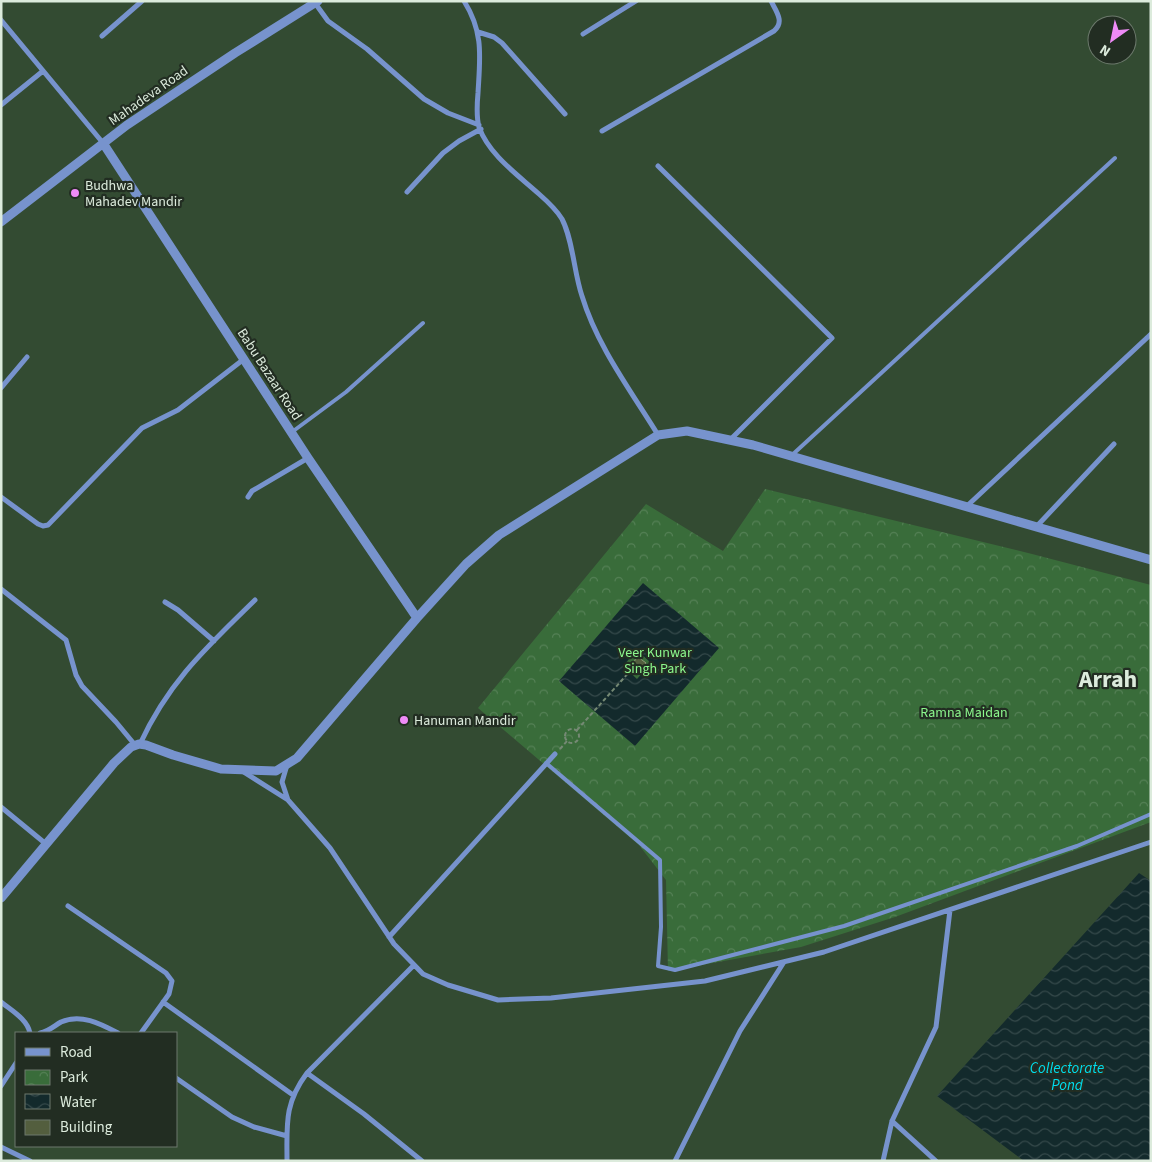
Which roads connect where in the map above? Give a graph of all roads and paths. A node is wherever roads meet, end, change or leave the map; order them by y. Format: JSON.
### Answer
{"nodes":[{"id":1,"x":142,"y":1,"type":"edge"},
{"id":2,"x":464,"y":1,"type":"edge"},
{"id":3,"x":636,"y":1,"type":"edge"},
{"id":4,"x":771,"y":1,"type":"edge"},
{"id":5,"x":317,"y":2,"type":"edge"},
{"id":6,"x":1,"y":20,"type":"edge"},
{"id":7,"x":478,"y":32,"type":"junction"},
{"id":8,"x":583,"y":34,"type":"dead end"},
{"id":9,"x":102,"y":36,"type":"dead end"},
{"id":10,"x":43,"y":70,"type":"junction"},
{"id":11,"x":1,"y":105,"type":"edge"},
{"id":12,"x":565,"y":114,"type":"dead end"},
{"id":13,"x":480,"y":127,"type":"junction"},
{"id":14,"x":602,"y":131,"type":"dead end"},
{"id":15,"x":103,"y":143,"type":"junction"},
{"id":16,"x":1115,"y":158,"type":"dead end"},
{"id":17,"x":658,"y":166,"type":"dead end"},
{"id":18,"x":407,"y":192,"type":"dead end"},
{"id":19,"x":1,"y":222,"type":"edge"},
{"id":20,"x":423,"y":323,"type":"dead end"},
{"id":21,"x":1151,"y":334,"type":"edge"},
{"id":22,"x":27,"y":357,"type":"dead end"},
{"id":23,"x":244,"y":359,"type":"junction"},
{"id":24,"x":1,"y":388,"type":"edge"},
{"id":25,"x":292,"y":433,"type":"junction"},
{"id":26,"x":658,"y":435,"type":"junction"},
{"id":27,"x":730,"y":440,"type":"junction"},
{"id":28,"x":1114,"y":444,"type":"dead end"},
{"id":29,"x":791,"y":456,"type":"junction"},
{"id":30,"x":308,"y":458,"type":"junction"},
{"id":31,"x":1,"y":497,"type":"edge"},
{"id":32,"x":248,"y":497,"type":"dead end"},
{"id":33,"x":967,"y":506,"type":"junction"},
{"id":34,"x":1037,"y":526,"type":"junction"},
{"id":35,"x":1151,"y":560,"type":"edge"},
{"id":36,"x":1,"y":589,"type":"edge"},
{"id":37,"x":255,"y":600,"type":"dead end"},
{"id":38,"x":165,"y":602,"type":"dead end"},
{"id":39,"x":416,"y":618,"type":"junction"},
{"id":40,"x":214,"y":640,"type":"junction"},
{"id":41,"x":632,"y":669,"type":"dead end"},
{"id":42,"x":577,"y":730,"type":"junction"},
{"id":43,"x":567,"y":740,"type":"junction"},
{"id":44,"x":137,"y":745,"type":"junction"},
{"id":45,"x":555,"y":754,"type":"joint"},
{"id":46,"x":546,"y":763,"type":"junction"},
{"id":47,"x":287,"y":764,"type":"junction"},
{"id":48,"x":239,"y":769,"type":"junction"},
{"id":49,"x":288,"y":800,"type":"junction"},
{"id":50,"x":1,"y":807,"type":"edge"},
{"id":51,"x":1151,"y":814,"type":"edge"},
{"id":52,"x":1151,"y":842,"type":"edge"},
{"id":53,"x":46,"y":844,"type":"junction"},
{"id":54,"x":1,"y":898,"type":"edge"},
{"id":55,"x":68,"y":906,"type":"dead end"},
{"id":56,"x":950,"y":910,"type":"junction"},
{"id":57,"x":389,"y":937,"type":"junction"},
{"id":58,"x":784,"y":962,"type":"junction"},
{"id":59,"x":414,"y":965,"type":"junction"},
{"id":60,"x":1,"y":1002,"type":"edge"},
{"id":61,"x":163,"y":1002,"type":"junction"},
{"id":62,"x":30,"y":1032,"type":"edge"},
{"id":63,"x":42,"y":1032,"type":"edge"},
{"id":64,"x":116,"y":1032,"type":"edge"},
{"id":65,"x":142,"y":1032,"type":"edge"},
{"id":66,"x":15,"y":1065,"type":"edge"},
{"id":67,"x":308,"y":1073,"type":"junction"},
{"id":68,"x":178,"y":1079,"type":"edge"},
{"id":69,"x":1,"y":1086,"type":"edge"},
{"id":70,"x":293,"y":1095,"type":"junction"},
{"id":71,"x":892,"y":1121,"type":"junction"},
{"id":72,"x":287,"y":1136,"type":"junction"},
{"id":73,"x":1,"y":1147,"type":"edge"},
{"id":74,"x":30,"y":1161,"type":"edge"},
{"id":75,"x":287,"y":1161,"type":"edge"},
{"id":76,"x":422,"y":1161,"type":"edge"},
{"id":77,"x":674,"y":1161,"type":"edge"},
{"id":78,"x":883,"y":1161,"type":"edge"},
{"id":79,"x":936,"y":1161,"type":"edge"}],
"edges":[{"from":1,"to":9,"type":"street"},
{"from":2,"to":7,"type":"street"},
{"from":3,"to":8,"type":"street"},
{"from":4,"to":14,"type":"street"},
{"from":5,"to":13,"type":"street"},
{"from":5,"to":15,"type":"street","name":"Mahadeva Road"},
{"from":6,"to":10,"type":"street"},
{"from":7,"to":12,"type":"street"},
{"from":7,"to":13,"type":"street"},
{"from":10,"to":11,"type":"street"},
{"from":10,"to":15,"type":"street"},
{"from":13,"to":18,"type":"street"},
{"from":13,"to":26,"type":"street"},
{"from":15,"to":19,"type":"street","name":"Mahadeva Road"},
{"from":15,"to":23,"type":"street","name":"Babu Bazaar Road"},
{"from":16,"to":29,"type":"lane"},
{"from":17,"to":27,"type":"street"},
{"from":20,"to":25,"type":"lane"},
{"from":21,"to":33,"type":"street"},
{"from":22,"to":24,"type":"street"},
{"from":23,"to":25,"type":"street","name":"Babu Bazaar Road"},
{"from":23,"to":31,"type":"street"},
{"from":25,"to":30,"type":"street","name":"Babu Bazaar Road"},
{"from":26,"to":27,"type":"street"},
{"from":26,"to":39,"type":"street"},
{"from":27,"to":29,"type":"street"},
{"from":28,"to":34,"type":"street"},
{"from":29,"to":33,"type":"street"},
{"from":30,"to":32,"type":"street"},
{"from":30,"to":39,"type":"street","name":"Babu Bazaar Road"},
{"from":33,"to":34,"type":"street"},
{"from":34,"to":35,"type":"street"},
{"from":36,"to":44,"type":"street"},
{"from":37,"to":40,"type":"street"},
{"from":38,"to":40,"type":"street"},
{"from":39,"to":47,"type":"street"},
{"from":40,"to":44,"type":"street"},
{"from":41,"to":42,"type":"path"},
{"from":42,"to":43,"type":"path"},
{"from":42,"to":43,"type":"path"},
{"from":43,"to":45,"type":"path"},
{"from":44,"to":48,"type":"street"},
{"from":44,"to":53,"type":"street"},
{"from":45,"to":46,"type":"street"},
{"from":46,"to":51,"type":"lane"},
{"from":46,"to":57,"type":"street"},
{"from":47,"to":48,"type":"street"},
{"from":47,"to":49,"type":"street"},
{"from":48,"to":49,"type":"street"},
{"from":49,"to":57,"type":"street"},
{"from":50,"to":53,"type":"street"},
{"from":52,"to":56,"type":"street"},
{"from":53,"to":54,"type":"street"},
{"from":55,"to":61,"type":"street"},
{"from":56,"to":58,"type":"street"},
{"from":56,"to":71,"type":"street"},
{"from":57,"to":59,"type":"street"},
{"from":58,"to":59,"type":"street"},
{"from":58,"to":77,"type":"street"},
{"from":59,"to":67,"type":"street"},
{"from":60,"to":62,"type":"street"},
{"from":61,"to":65,"type":"street"},
{"from":61,"to":70,"type":"street"},
{"from":63,"to":64,"type":"street"},
{"from":66,"to":69,"type":"street"},
{"from":67,"to":70,"type":"street"},
{"from":67,"to":76,"type":"street"},
{"from":68,"to":72,"type":"street"},
{"from":70,"to":72,"type":"street"},
{"from":71,"to":78,"type":"street"},
{"from":71,"to":79,"type":"street"},
{"from":72,"to":75,"type":"street"},
{"from":73,"to":74,"type":"street"}]}
